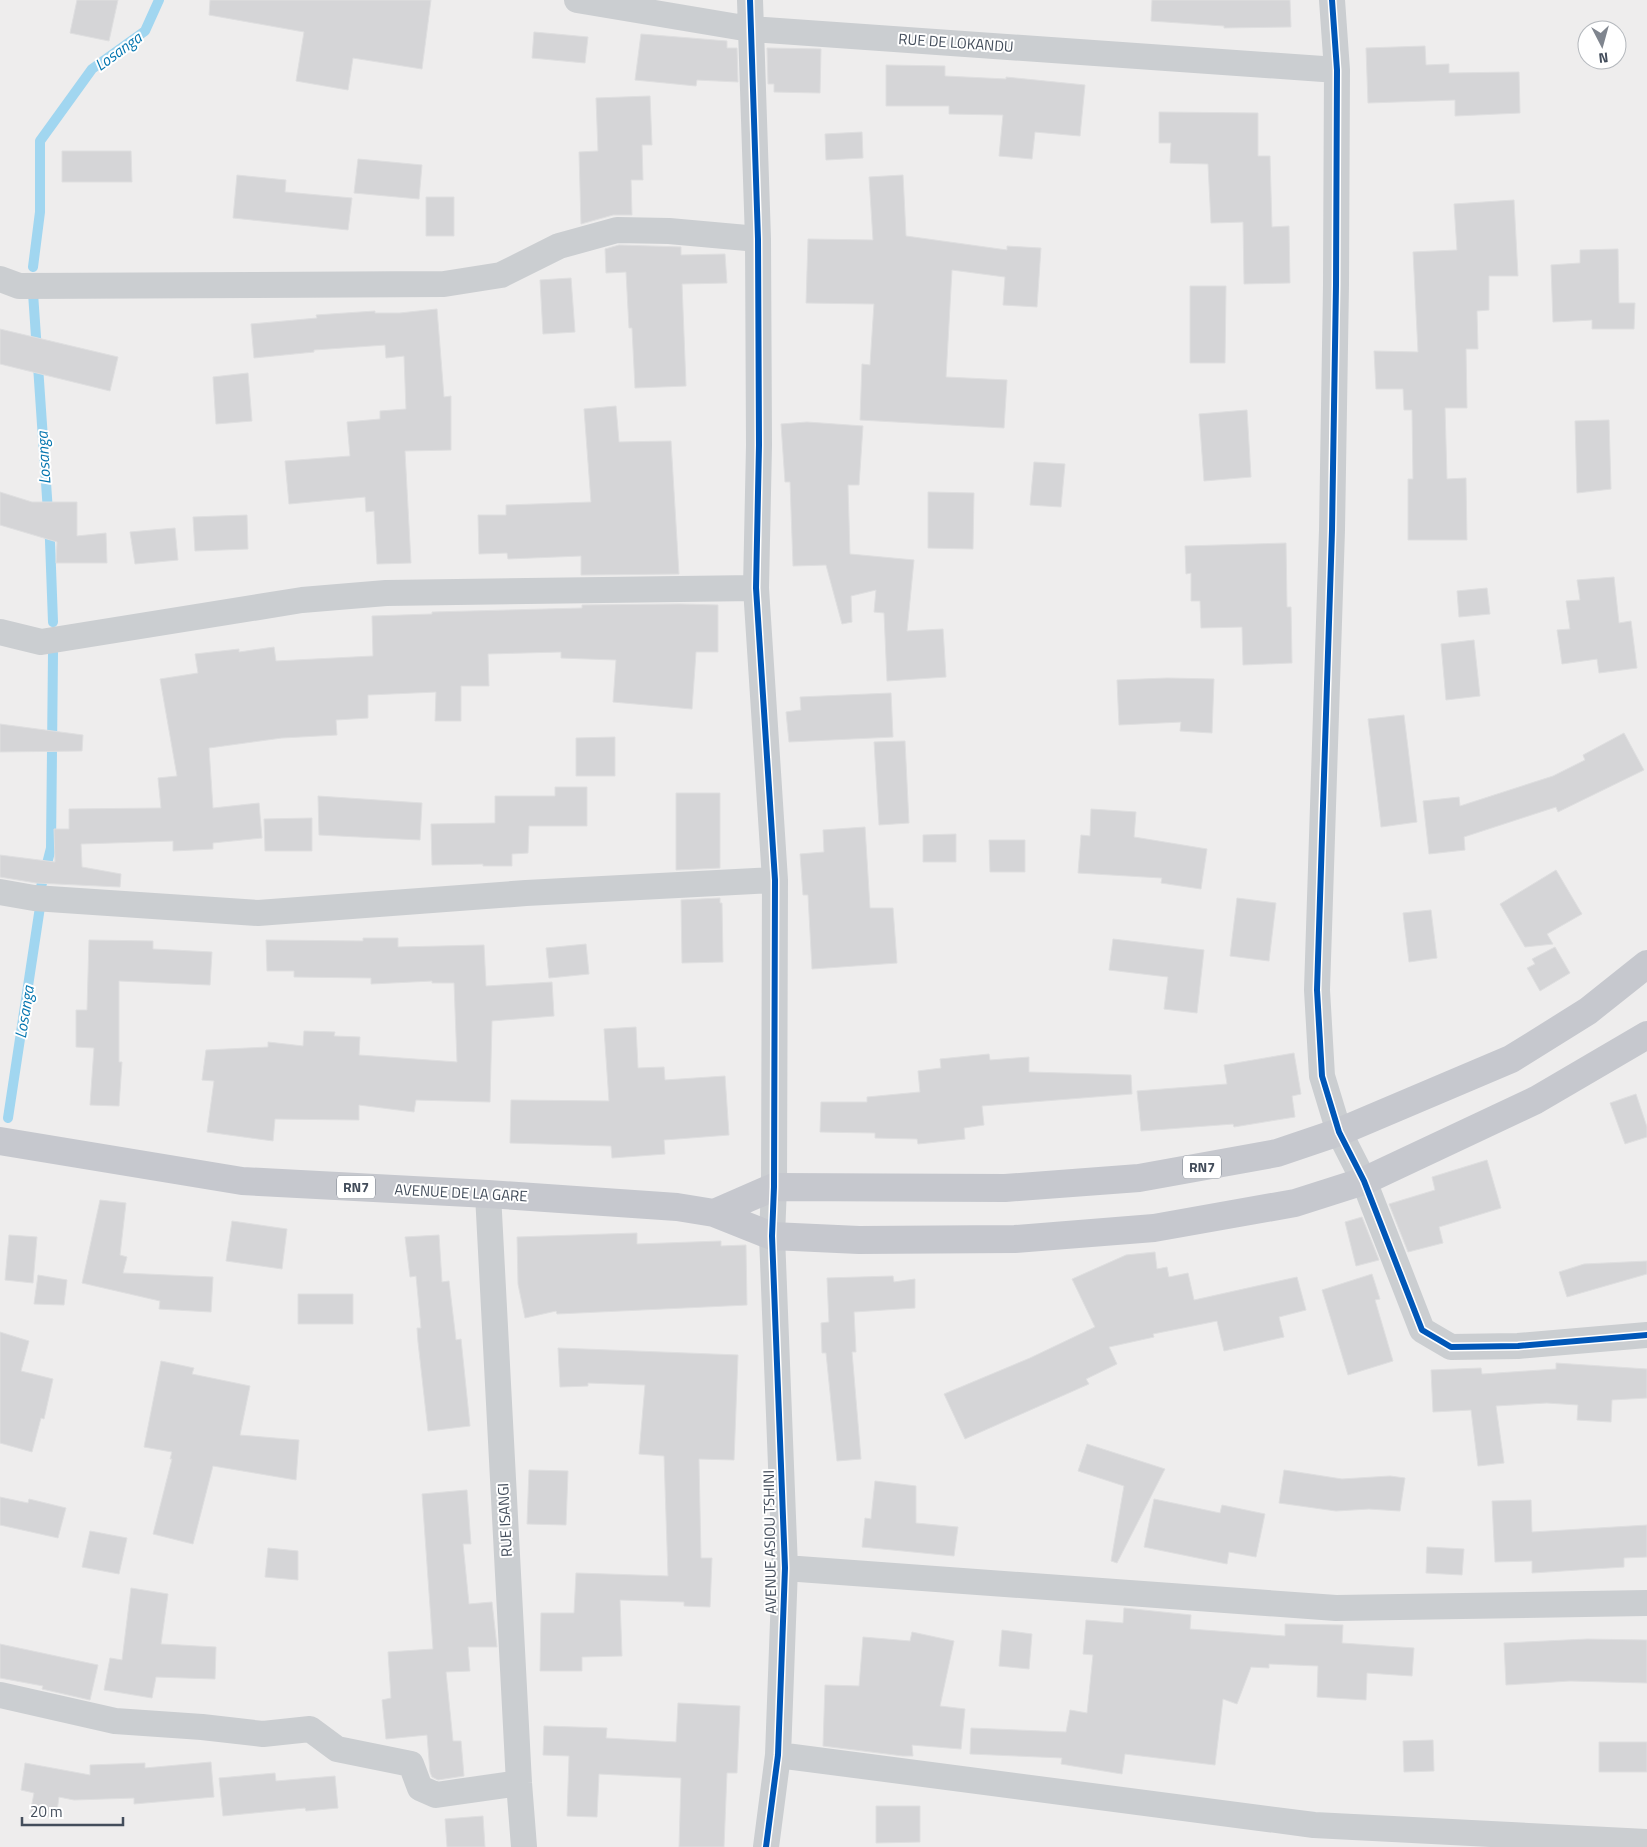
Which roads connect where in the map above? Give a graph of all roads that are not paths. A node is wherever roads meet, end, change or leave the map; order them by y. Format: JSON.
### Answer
{"nodes":[{"id":1,"x":577,"y":0,"type":"edge"},
{"id":2,"x":750,"y":0,"type":"edge"},
{"id":3,"x":1332,"y":0,"type":"edge"},
{"id":4,"x":750,"y":29,"type":"junction"},
{"id":5,"x":1337,"y":70,"type":"junction"},
{"id":6,"x":758,"y":240,"type":"junction"},
{"id":7,"x":0,"y":279,"type":"edge"},
{"id":8,"x":756,"y":588,"type":"junction"},
{"id":9,"x":0,"y":632,"type":"edge"},
{"id":10,"x":775,"y":880,"type":"junction"},
{"id":11,"x":0,"y":892,"type":"edge"},
{"id":12,"x":1647,"y":964,"type":"edge"},
{"id":13,"x":1647,"y":1035,"type":"edge"},
{"id":14,"x":1339,"y":1132,"type":"junction"},
{"id":15,"x":0,"y":1141,"type":"edge"},
{"id":16,"x":1364,"y":1181,"type":"junction"},
{"id":17,"x":774,"y":1187,"type":"junction"},
{"id":18,"x":488,"y":1194,"type":"junction"},
{"id":19,"x":714,"y":1213,"type":"junction"},
{"id":20,"x":772,"y":1236,"type":"junction"},
{"id":21,"x":1647,"y":1335,"type":"edge"},
{"id":22,"x":786,"y":1568,"type":"junction"},
{"id":23,"x":1647,"y":1603,"type":"edge"},
{"id":24,"x":0,"y":1695,"type":"edge"},
{"id":25,"x":778,"y":1755,"type":"junction"},
{"id":26,"x":519,"y":1784,"type":"junction"},
{"id":27,"x":1647,"y":1842,"type":"edge"},
{"id":28,"x":524,"y":1847,"type":"edge"},
{"id":29,"x":766,"y":1847,"type":"edge"}],
"edges":[{"from":1,"to":4,"type":"street","name":"RUE DE LOKANDU"},
{"from":2,"to":4,"type":"street","name":"AVENUE ASIOU TSHINI"},
{"from":3,"to":5,"type":"street"},
{"from":4,"to":5,"type":"street","name":"RUE DE LOKANDU"},
{"from":4,"to":6,"type":"street","name":"AVENUE ASIOU TSHINI"},
{"from":5,"to":14,"type":"street"},
{"from":6,"to":7,"type":"street"},
{"from":6,"to":8,"type":"street","name":"AVENUE ASIOU TSHINI"},
{"from":8,"to":9,"type":"street"},
{"from":8,"to":10,"type":"street","name":"AVENUE ASIOU TSHINI"},
{"from":10,"to":11,"type":"street"},
{"from":10,"to":17,"type":"street","name":"AVENUE ASIOU TSHINI"},
{"from":12,"to":14,"type":"main road","number":"RN7"},
{"from":13,"to":16,"type":"main road","number":"RN7"},
{"from":14,"to":16,"type":"street"},
{"from":14,"to":17,"type":"main road","number":"RN7"},
{"from":15,"to":18,"type":"main road","name":"AVENUE DE LA GARE","number":"RN7"},
{"from":16,"to":20,"type":"main road","number":"RN7"},
{"from":16,"to":21,"type":"street"},
{"from":17,"to":19,"type":"main road","number":"RN7"},
{"from":17,"to":20,"type":"street","name":"AVENUE ASIOU TSHINI"},
{"from":18,"to":19,"type":"main road","name":"AVENUE DE LA GARE","number":"RN7"},
{"from":18,"to":26,"type":"street","name":"RUE ISANGI"},
{"from":19,"to":20,"type":"main road","number":"RN7"},
{"from":20,"to":22,"type":"street","name":"AVENUE ASIOU TSHINI"},
{"from":22,"to":23,"type":"street"},
{"from":22,"to":25,"type":"street","name":"AVENUE ASIOU TSHINI"},
{"from":24,"to":26,"type":"street"},
{"from":25,"to":27,"type":"street"},
{"from":25,"to":29,"type":"street","name":"AVENUE ASIOU TSHINI"},
{"from":26,"to":28,"type":"street","name":"RUE ISANGI"}]}
